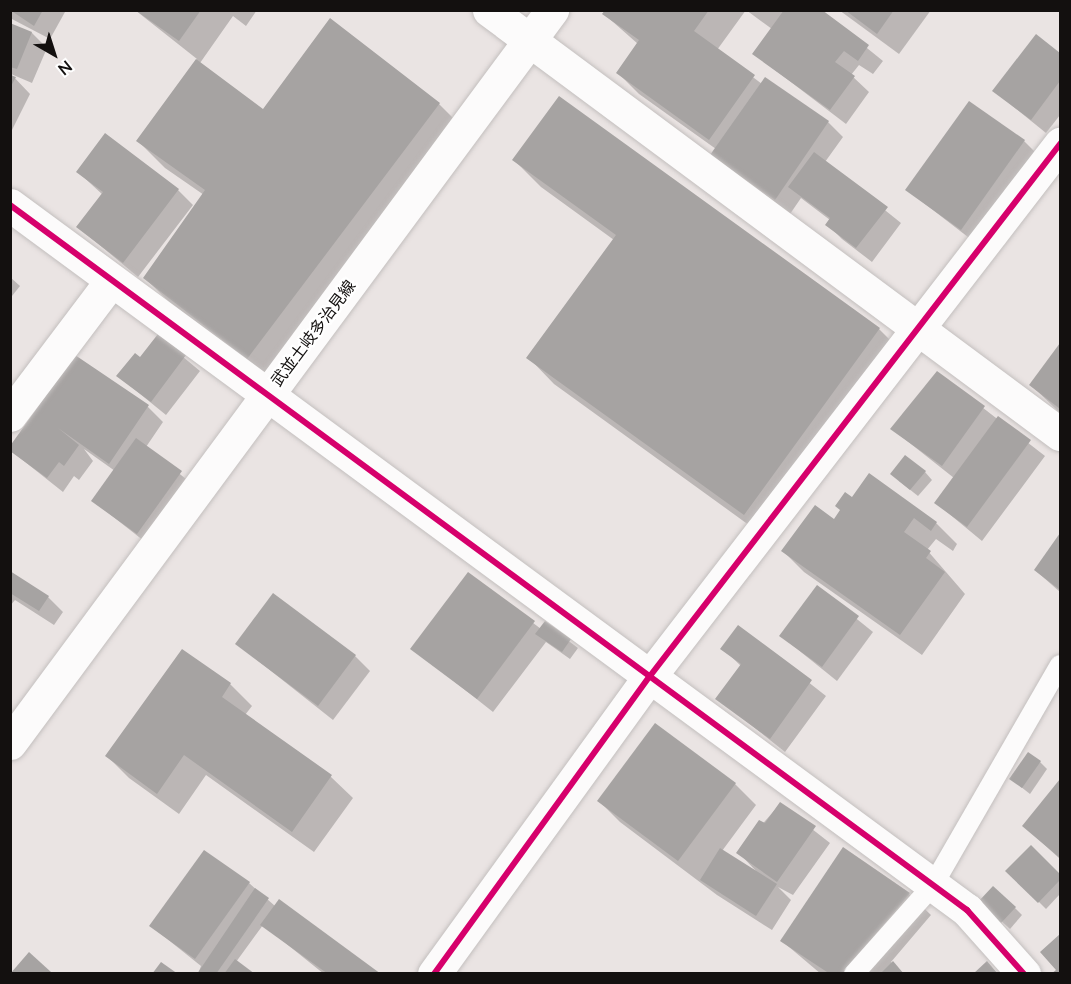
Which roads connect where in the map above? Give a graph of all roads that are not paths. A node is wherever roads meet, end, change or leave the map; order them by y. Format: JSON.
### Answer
{"nodes":[{"id":1,"x":489,"y":10,"type":"edge"},
{"id":2,"x":552,"y":10,"type":"edge"},
{"id":3,"x":530,"y":41,"type":"junction"},
{"id":4,"x":1060,"y":144,"type":"edge"},
{"id":5,"x":10,"y":205,"type":"edge"},
{"id":6,"x":111,"y":281,"type":"junction"},
{"id":7,"x":919,"y":328,"type":"junction"},
{"id":8,"x":267,"y":396,"type":"junction"},
{"id":9,"x":10,"y":416,"type":"edge"},
{"id":10,"x":1060,"y":434,"type":"edge"},
{"id":11,"x":1060,"y":665,"type":"edge"},
{"id":12,"x":650,"y":676,"type":"junction"},
{"id":13,"x":15,"y":726,"type":"edge"},
{"id":14,"x":933,"y":885,"type":"junction"},
{"id":15,"x":434,"y":974,"type":"edge"},
{"id":16,"x":854,"y":974,"type":"edge"},
{"id":17,"x":1024,"y":974,"type":"edge"}],
"edges":[{"from":1,"to":3,"type":"street"},
{"from":2,"to":3,"type":"street","name":"武並土岐多治見線"},
{"from":3,"to":7,"type":"street"},
{"from":3,"to":8,"type":"street","name":"武並土岐多治見線"},
{"from":4,"to":7,"type":"street"},
{"from":5,"to":6,"type":"street"},
{"from":6,"to":8,"type":"street"},
{"from":6,"to":9,"type":"street"},
{"from":7,"to":10,"type":"street"},
{"from":7,"to":12,"type":"street"},
{"from":8,"to":12,"type":"street"},
{"from":8,"to":13,"type":"street","name":"武並土岐多治見線"},
{"from":11,"to":14,"type":"lane"},
{"from":12,"to":14,"type":"street"},
{"from":12,"to":15,"type":"street"},
{"from":14,"to":16,"type":"lane"},
{"from":14,"to":17,"type":"street"}]}
